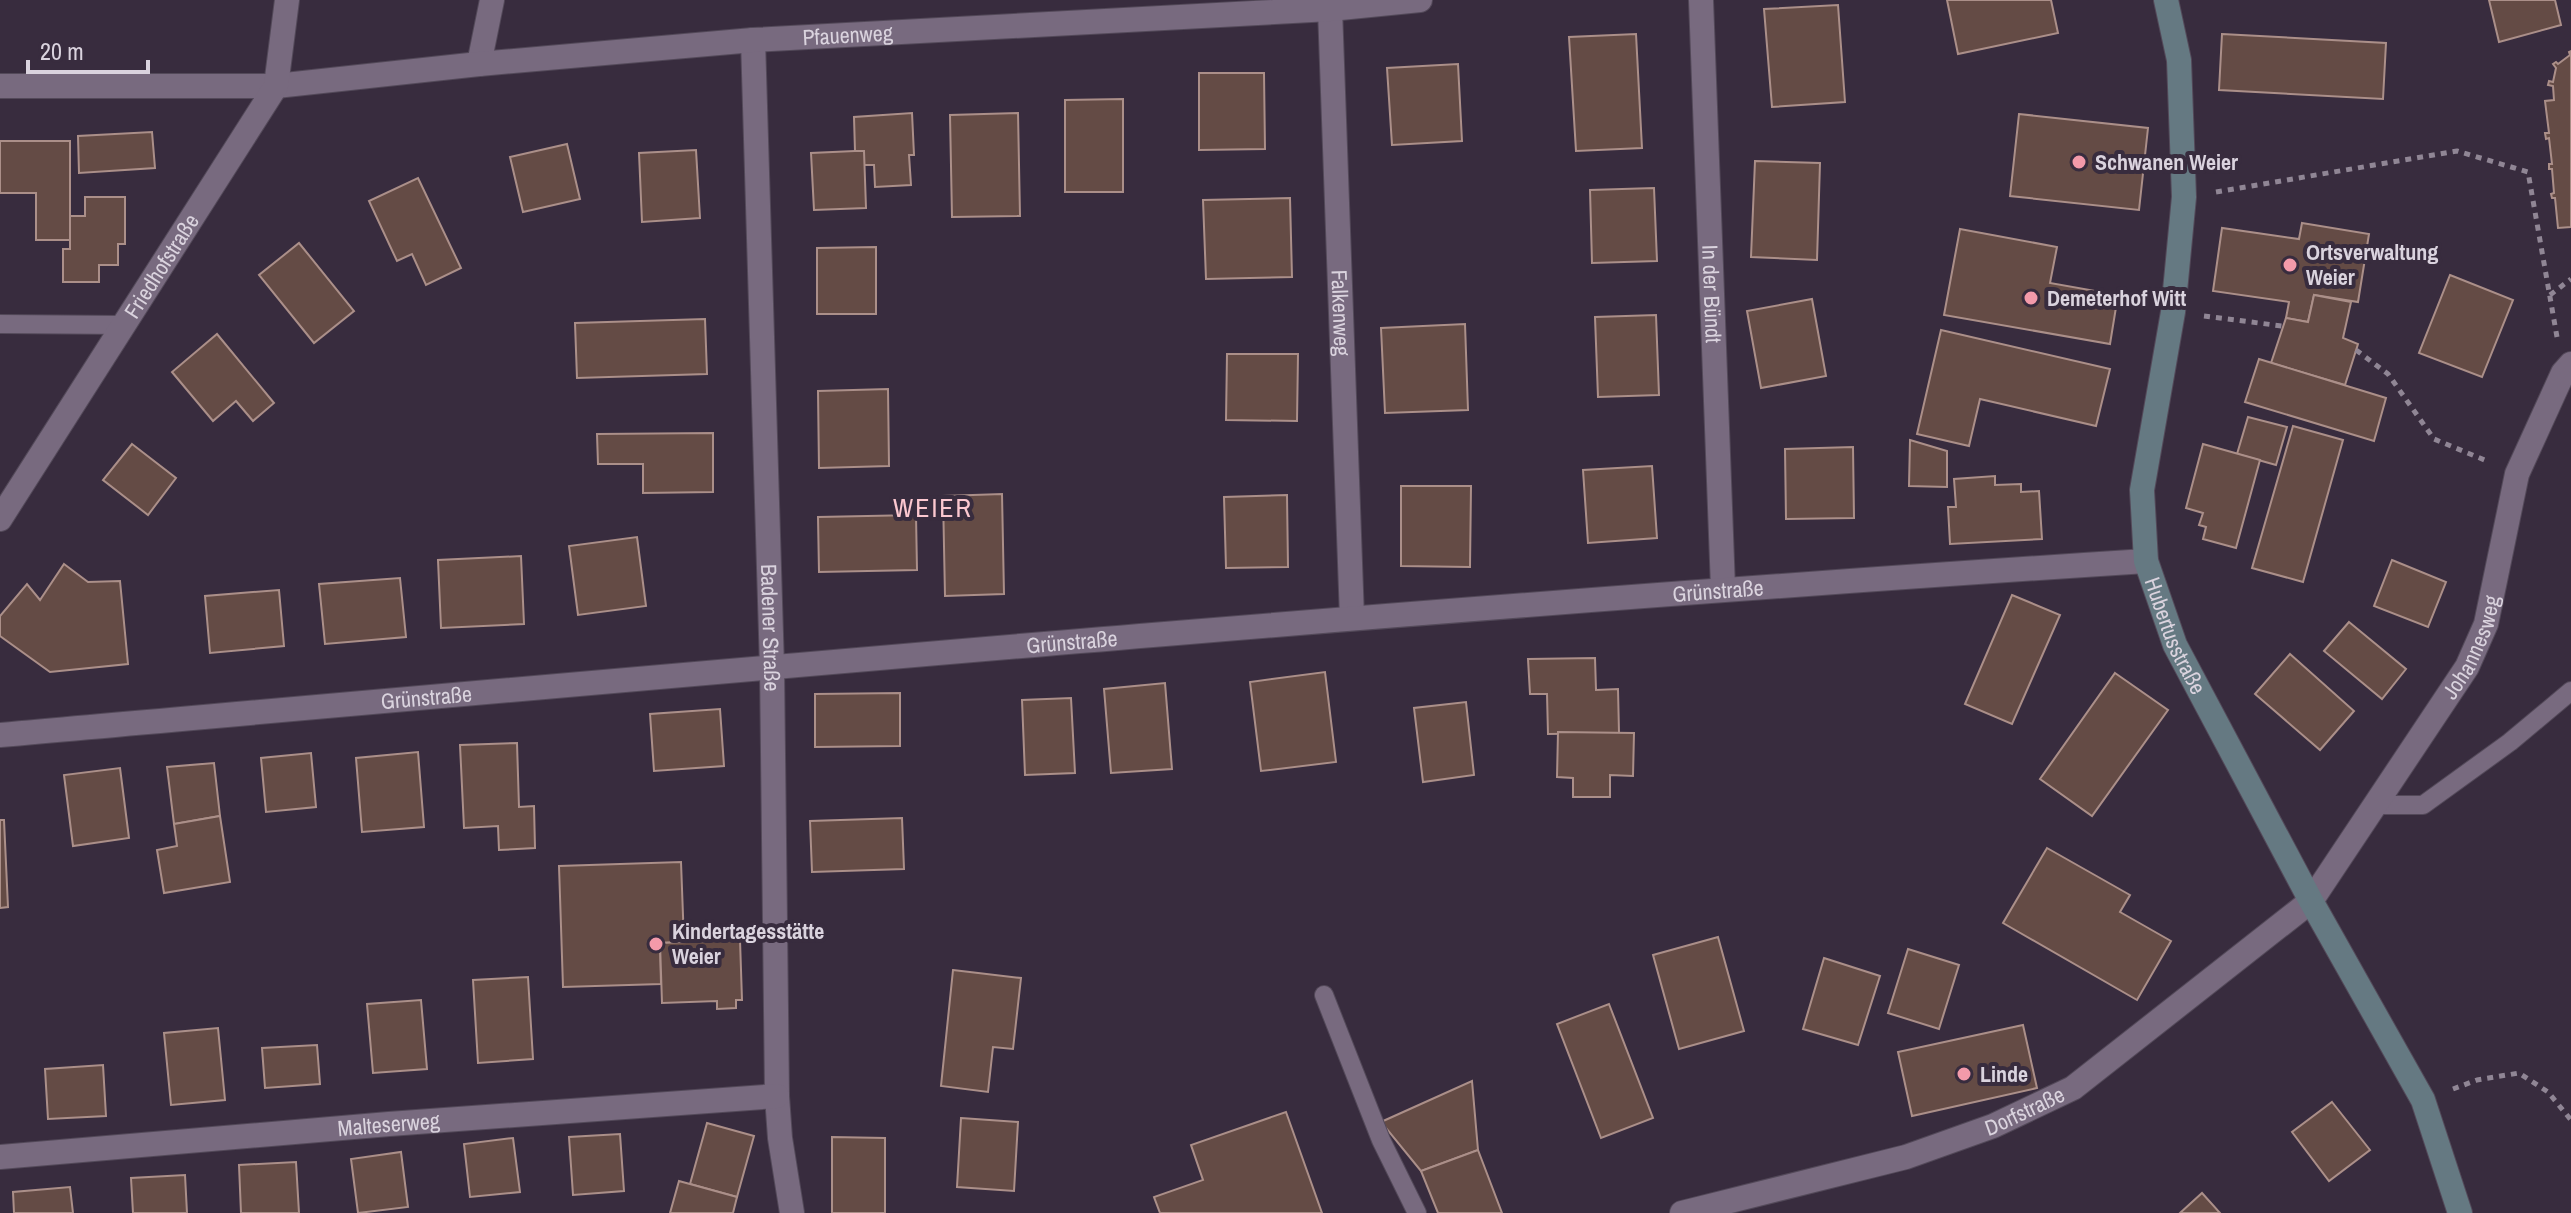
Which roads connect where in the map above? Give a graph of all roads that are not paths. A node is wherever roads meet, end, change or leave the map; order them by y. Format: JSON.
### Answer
{"nodes":[{"id":1,"x":287,"y":0,"type":"edge"},
{"id":2,"x":492,"y":0,"type":"edge"},
{"id":3,"x":1420,"y":0,"type":"edge"},
{"id":4,"x":1701,"y":0,"type":"edge"},
{"id":5,"x":2166,"y":0,"type":"edge"},
{"id":6,"x":1216,"y":7,"type":"edge"},
{"id":7,"x":1330,"y":9,"type":"junction"},
{"id":8,"x":753,"y":40,"type":"junction"},
{"id":9,"x":479,"y":64,"type":"junction"},
{"id":10,"x":0,"y":86,"type":"edge"},
{"id":11,"x":276,"y":86,"type":"junction"},
{"id":12,"x":0,"y":324,"type":"edge"},
{"id":13,"x":125,"y":325,"type":"junction"},
{"id":14,"x":2567,"y":368,"type":"edge"},
{"id":15,"x":0,"y":519,"type":"edge"},
{"id":16,"x":2146,"y":561,"type":"junction"},
{"id":17,"x":1723,"y":588,"type":"junction"},
{"id":18,"x":1352,"y":618,"type":"junction"},
{"id":19,"x":772,"y":667,"type":"junction"},
{"id":20,"x":2571,"y":691,"type":"edge"},
{"id":21,"x":0,"y":735,"type":"edge"},
{"id":22,"x":2376,"y":805,"type":"junction"},
{"id":23,"x":2311,"y":901,"type":"junction"},
{"id":24,"x":1324,"y":995,"type":"dead end"},
{"id":25,"x":777,"y":1096,"type":"junction"},
{"id":26,"x":0,"y":1157,"type":"edge"},
{"id":27,"x":792,"y":1213,"type":"edge"},
{"id":28,"x":1417,"y":1213,"type":"edge"},
{"id":29,"x":1682,"y":1213,"type":"edge"},
{"id":30,"x":2460,"y":1213,"type":"edge"}],
"edges":[{"from":1,"to":11,"type":"street","name":"Friedhofstraße"},
{"from":2,"to":9,"type":"street"},
{"from":3,"to":7,"type":"street","name":"Pfauenweg"},
{"from":4,"to":17,"type":"street","name":"In der Bündt"},
{"from":5,"to":16,"type":"street","name":"Hubertusstraße"},
{"from":6,"to":7,"type":"street","name":"Pfauenweg"},
{"from":6,"to":8,"type":"street","name":"Pfauenweg"},
{"from":7,"to":18,"type":"street","name":"Falkenweg"},
{"from":8,"to":9,"type":"street","name":"Pfauenweg"},
{"from":8,"to":19,"type":"street","name":"Badener Straße"},
{"from":9,"to":11,"type":"street","name":"Pfauenweg"},
{"from":10,"to":11,"type":"street","name":"Pfauenweg"},
{"from":11,"to":13,"type":"street","name":"Friedhofstraße"},
{"from":12,"to":13,"type":"lane"},
{"from":13,"to":15,"type":"street","name":"Friedhofstraße"},
{"from":14,"to":22,"type":"street","name":"Johannesweg"},
{"from":16,"to":17,"type":"street","name":"Grünstraße"},
{"from":16,"to":23,"type":"street","name":"Hubertusstraße"},
{"from":17,"to":18,"type":"street","name":"Grünstraße"},
{"from":18,"to":19,"type":"street","name":"Grünstraße"},
{"from":19,"to":21,"type":"street","name":"Grünstraße"},
{"from":19,"to":25,"type":"street","name":"Badener Straße"},
{"from":20,"to":22,"type":"lane"},
{"from":22,"to":23,"type":"street","name":"Johannesweg"},
{"from":23,"to":29,"type":"street","name":"Dorfstraße"},
{"from":23,"to":30,"type":"street","name":"Hubertusstraße"},
{"from":24,"to":28,"type":"lane"},
{"from":25,"to":26,"type":"street","name":"Malteserweg"},
{"from":25,"to":27,"type":"street","name":"Badener Straße"}]}
